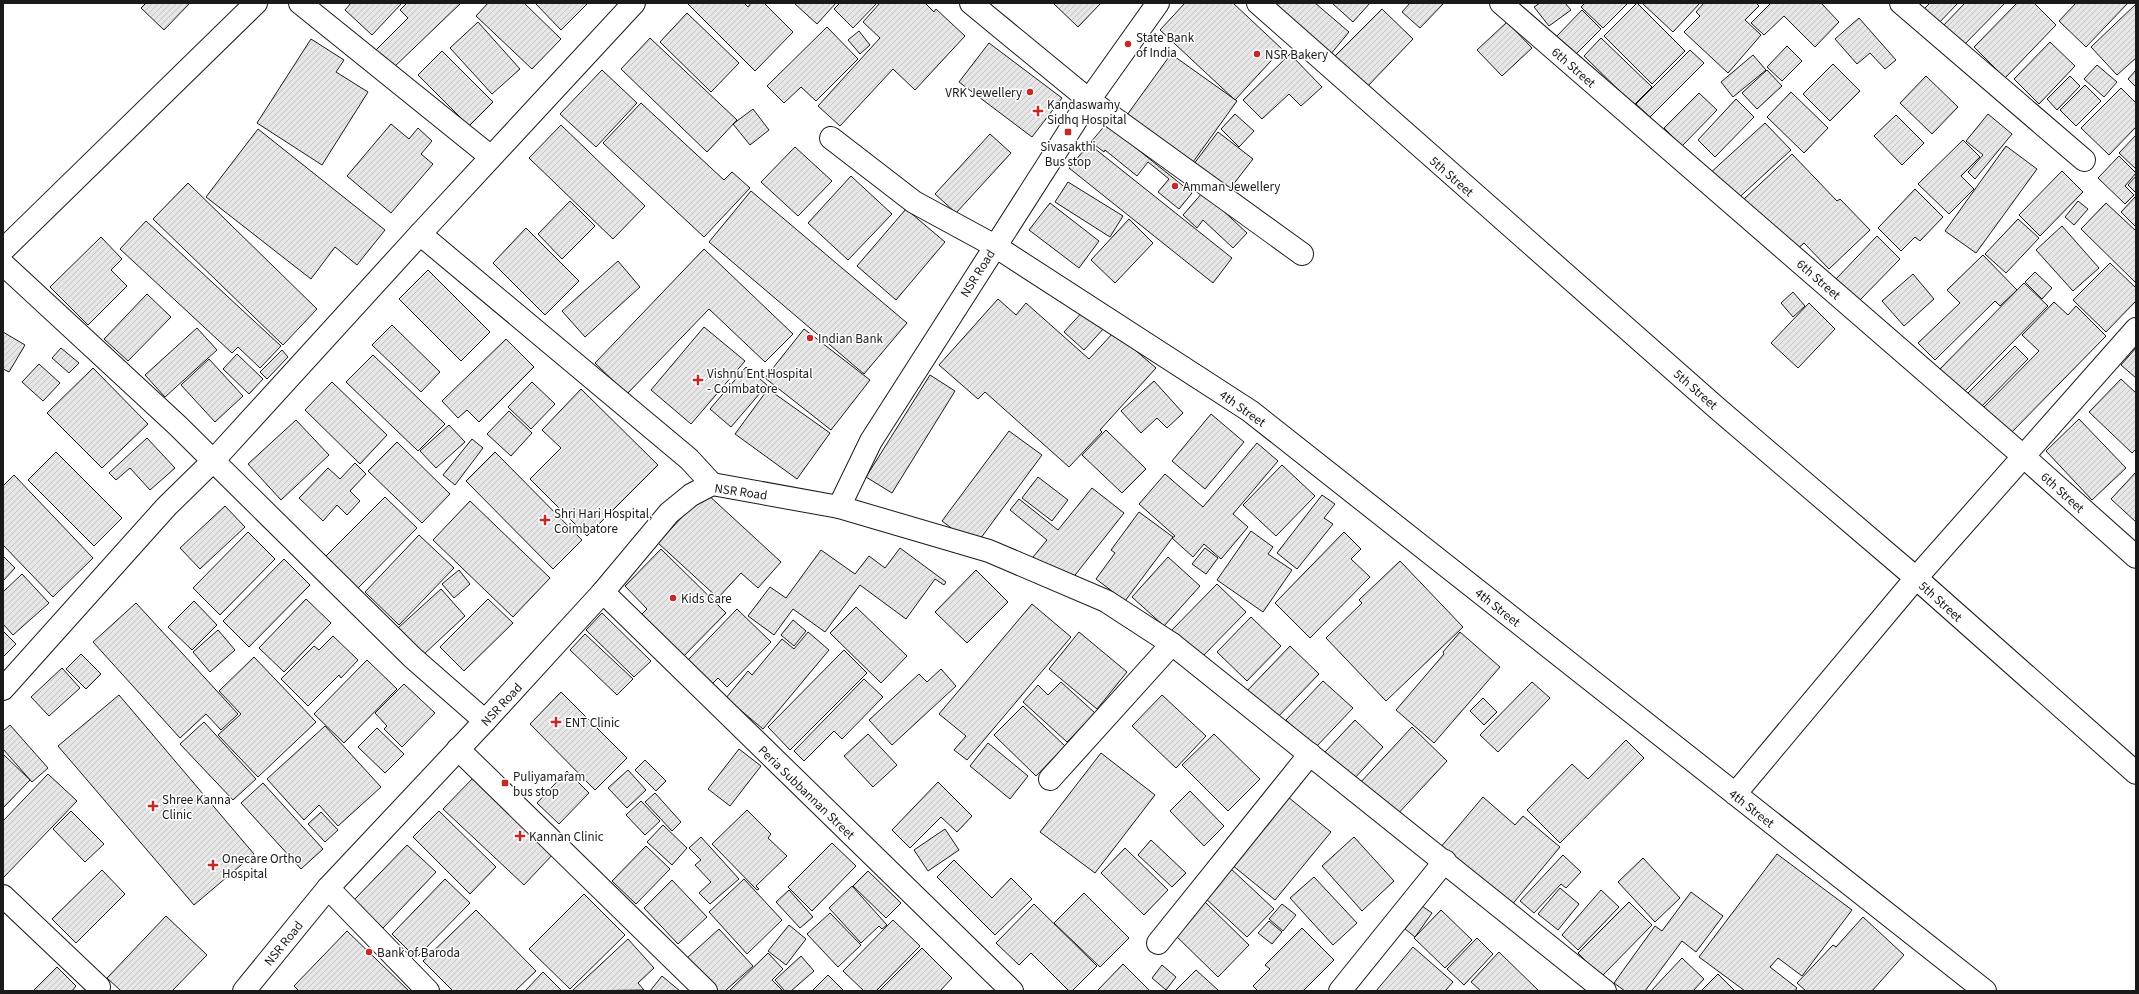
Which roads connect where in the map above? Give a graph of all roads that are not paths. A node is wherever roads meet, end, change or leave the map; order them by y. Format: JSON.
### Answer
{"nodes":[{"id":1,"x":256,"y":3,"type":"edge"},
{"id":2,"x":300,"y":3,"type":"edge"},
{"id":3,"x":634,"y":3,"type":"edge"},
{"id":4,"x":971,"y":3,"type":"edge"},
{"id":5,"x":1158,"y":3,"type":"edge"},
{"id":6,"x":1258,"y":3,"type":"edge"},
{"id":7,"x":1501,"y":3,"type":"edge"},
{"id":8,"x":1901,"y":3,"type":"edge"},
{"id":9,"x":1089,"y":100,"type":"junction"},
{"id":10,"x":831,"y":138,"type":"dead end"},
{"id":11,"x":491,"y":157,"type":"junction"},
{"id":12,"x":2084,"y":160,"type":"dead end"},
{"id":13,"x":420,"y":234,"type":"junction"},
{"id":14,"x":995,"y":246,"type":"junction"},
{"id":15,"x":3,"y":250,"type":"edge"},
{"id":16,"x":1302,"y":254,"type":"dead end"},
{"id":17,"x":3,"y":264,"type":"edge"},
{"id":18,"x":2136,"y":330,"type":"edge"},
{"id":19,"x":2023,"y":456,"type":"junction"},
{"id":20,"x":212,"y":462,"type":"junction"},
{"id":21,"x":712,"y":484,"type":"junction"},
{"id":22,"x":840,"y":507,"type":"junction"},
{"id":23,"x":2136,"y":557,"type":"edge"},
{"id":24,"x":1916,"y":578,"type":"junction"},
{"id":25,"x":603,"y":592,"type":"junction"},
{"id":26,"x":1172,"y":644,"type":"junction"},
{"id":27,"x":3,"y":689,"type":"edge"},
{"id":28,"x":485,"y":721,"type":"junction"},
{"id":29,"x":458,"y":749,"type":"junction"},
{"id":30,"x":1310,"y":754,"type":"junction"},
{"id":31,"x":2136,"y":774,"type":"edge"},
{"id":32,"x":1050,"y":779,"type":"dead end"},
{"id":33,"x":1735,"y":794,"type":"junction"},
{"id":34,"x":1445,"y":861,"type":"junction"},
{"id":35,"x":328,"y":888,"type":"junction"},
{"id":36,"x":3,"y":896,"type":"edge"},
{"id":37,"x":1158,"y":943,"type":"dead end"},
{"id":38,"x":99,"y":987,"type":"dead end"},
{"id":39,"x":1599,"y":989,"type":"edge"},
{"id":40,"x":244,"y":991,"type":"edge"},
{"id":41,"x":428,"y":991,"type":"edge"},
{"id":42,"x":706,"y":991,"type":"edge"},
{"id":43,"x":1012,"y":991,"type":"edge"},
{"id":44,"x":1340,"y":991,"type":"edge"},
{"id":45,"x":1985,"y":991,"type":"edge"}],
"edges":[{"from":1,"to":15,"type":"street"},
{"from":2,"to":11,"type":"street"},
{"from":3,"to":11,"type":"street"},
{"from":4,"to":9,"type":"street"},
{"from":5,"to":9,"type":"street","name":"NSR Road"},
{"from":6,"to":24,"type":"street","name":"5th Street"},
{"from":7,"to":19,"type":"street","name":"6th Street"},
{"from":8,"to":12,"type":"street"},
{"from":9,"to":14,"type":"street","name":"NSR Road"},
{"from":9,"to":16,"type":"street"},
{"from":10,"to":14,"type":"street","name":"4th Street"},
{"from":11,"to":13,"type":"street"},
{"from":13,"to":20,"type":"street"},
{"from":13,"to":21,"type":"street"},
{"from":14,"to":22,"type":"street","name":"NSR Road"},
{"from":14,"to":33,"type":"street","name":"4th Street"},
{"from":17,"to":20,"type":"street"},
{"from":18,"to":19,"type":"street"},
{"from":19,"to":23,"type":"street","name":"6th Street"},
{"from":19,"to":24,"type":"street"},
{"from":20,"to":27,"type":"street"},
{"from":20,"to":28,"type":"street"},
{"from":21,"to":22,"type":"street","name":"NSR Road"},
{"from":21,"to":25,"type":"street","name":"NSR Road"},
{"from":22,"to":26,"type":"street"},
{"from":24,"to":31,"type":"street","name":"5th Street"},
{"from":24,"to":33,"type":"street"},
{"from":25,"to":28,"type":"street","name":"NSR Road"},
{"from":25,"to":43,"type":"street","name":"Peria Subbannan Street"},
{"from":26,"to":30,"type":"street"},
{"from":26,"to":32,"type":"street"},
{"from":28,"to":29,"type":"street","name":"NSR Road"},
{"from":29,"to":35,"type":"street","name":"NSR Road"},
{"from":29,"to":42,"type":"street"},
{"from":30,"to":34,"type":"street"},
{"from":30,"to":37,"type":"street"},
{"from":33,"to":45,"type":"street","name":"4th Street"},
{"from":34,"to":39,"type":"street"},
{"from":34,"to":44,"type":"street"},
{"from":35,"to":40,"type":"street","name":"NSR Road"},
{"from":35,"to":41,"type":"street"},
{"from":36,"to":38,"type":"street"}]}
